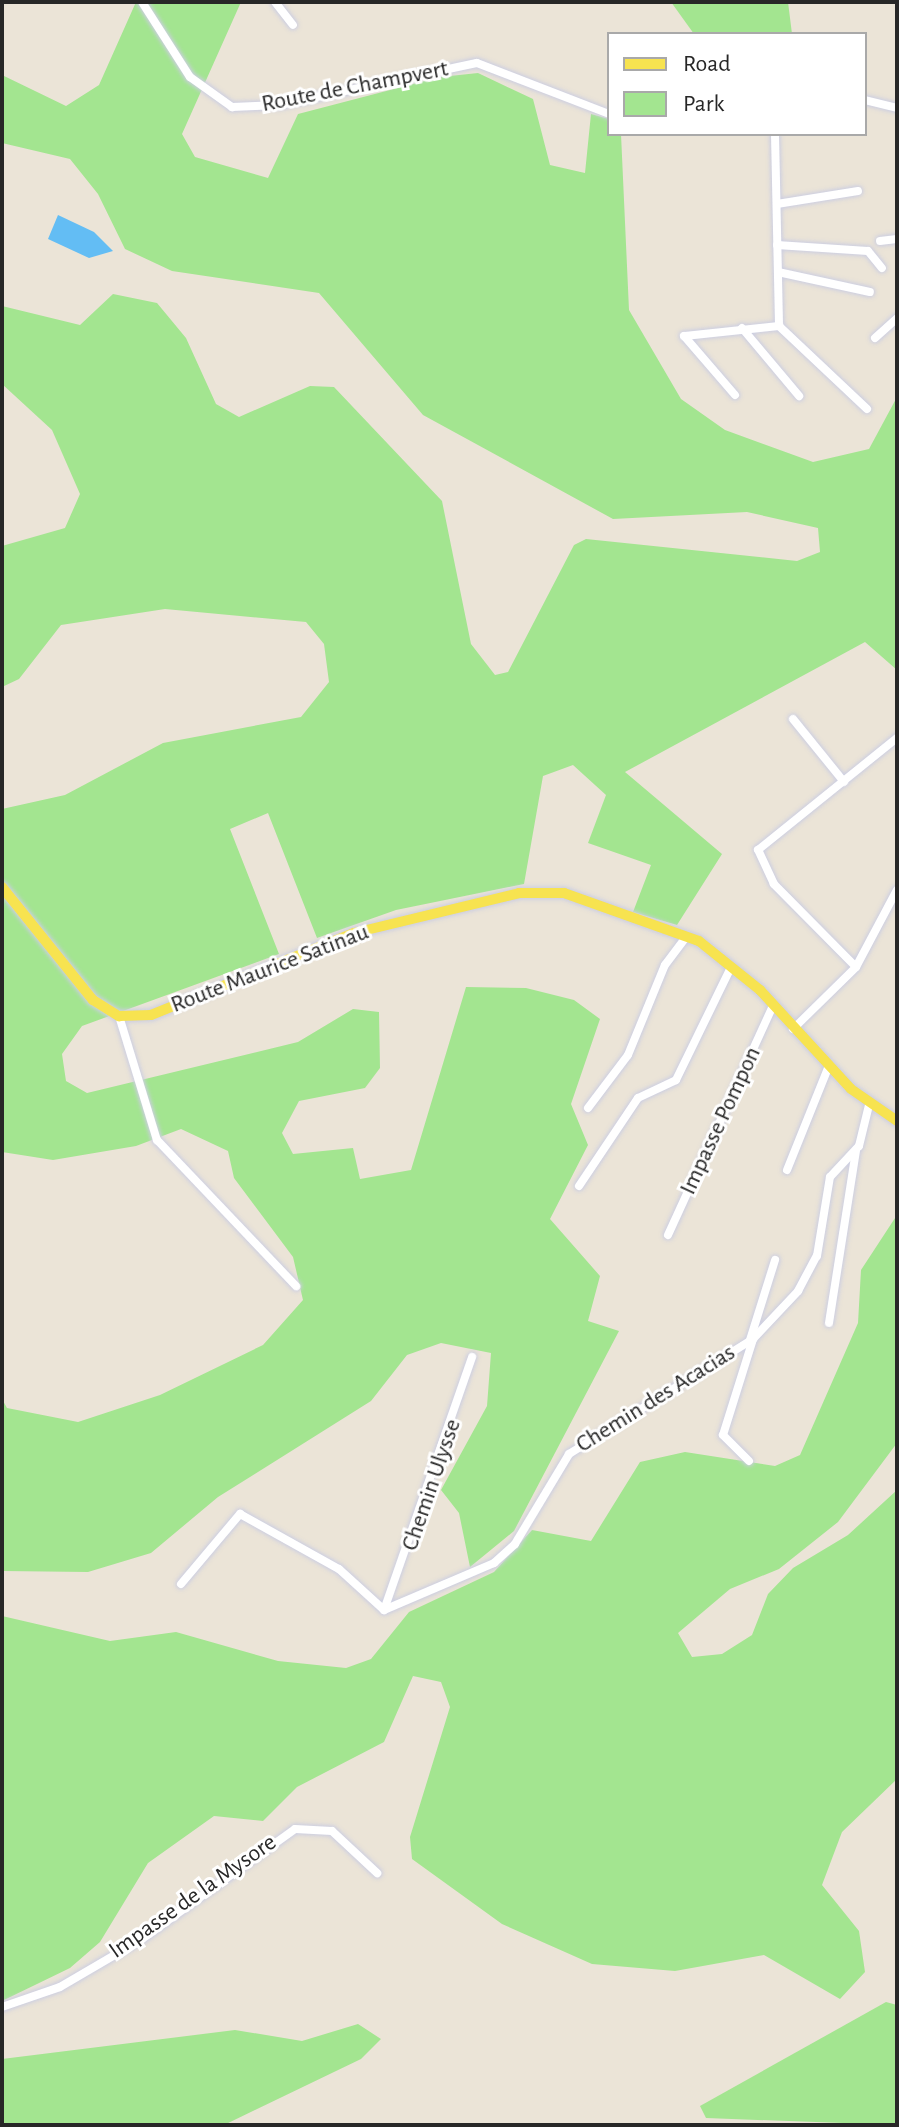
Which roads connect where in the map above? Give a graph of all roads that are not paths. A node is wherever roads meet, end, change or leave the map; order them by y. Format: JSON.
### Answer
{"nodes":[{"id":1,"x":142,"y":2,"type":"edge"},
{"id":2,"x":275,"y":2,"type":"edge"},
{"id":3,"x":293,"y":25,"type":"dead end"},
{"id":4,"x":867,"y":100,"type":"edge"},
{"id":5,"x":897,"y":108,"type":"edge"},
{"id":6,"x":607,"y":113,"type":"edge"},
{"id":7,"x":775,"y":136,"type":"edge"},
{"id":8,"x":858,"y":191,"type":"dead end"},
{"id":9,"x":777,"y":204,"type":"junction"},
{"id":10,"x":897,"y":239,"type":"edge"},
{"id":11,"x":880,"y":241,"type":"dead end"},
{"id":12,"x":777,"y":245,"type":"junction"},
{"id":13,"x":882,"y":268,"type":"dead end"},
{"id":14,"x":778,"y":272,"type":"junction"},
{"id":15,"x":870,"y":292,"type":"dead end"},
{"id":16,"x":897,"y":318,"type":"edge"},
{"id":17,"x":779,"y":326,"type":"junction"},
{"id":18,"x":742,"y":328,"type":"junction"},
{"id":19,"x":875,"y":338,"type":"dead end"},
{"id":20,"x":735,"y":395,"type":"dead end"},
{"id":21,"x":799,"y":396,"type":"dead end"},
{"id":22,"x":867,"y":409,"type":"dead end"},
{"id":23,"x":793,"y":719,"type":"dead end"},
{"id":24,"x":897,"y":738,"type":"edge"},
{"id":25,"x":844,"y":782,"type":"junction"},
{"id":26,"x":2,"y":887,"type":"edge"},
{"id":27,"x":897,"y":890,"type":"edge"},
{"id":28,"x":687,"y":936,"type":"junction"},
{"id":29,"x":731,"y":967,"type":"junction"},
{"id":30,"x":856,"y":967,"type":"junction"},
{"id":31,"x":773,"y":1006,"type":"junction"},
{"id":32,"x":119,"y":1016,"type":"junction"},
{"id":33,"x":793,"y":1029,"type":"junction"},
{"id":34,"x":828,"y":1068,"type":"junction"},
{"id":35,"x":869,"y":1105,"type":"junction"},
{"id":36,"x":588,"y":1108,"type":"dead end"},
{"id":37,"x":897,"y":1121,"type":"edge"},
{"id":38,"x":856,"y":1151,"type":"junction"},
{"id":39,"x":787,"y":1170,"type":"dead end"},
{"id":40,"x":579,"y":1186,"type":"dead end"},
{"id":41,"x":668,"y":1235,"type":"dead end"},
{"id":42,"x":775,"y":1260,"type":"dead end"},
{"id":43,"x":296,"y":1286,"type":"dead end"},
{"id":44,"x":829,"y":1323,"type":"dead end"},
{"id":45,"x":751,"y":1339,"type":"junction"},
{"id":46,"x":472,"y":1357,"type":"dead end"},
{"id":47,"x":749,"y":1461,"type":"dead end"},
{"id":48,"x":181,"y":1584,"type":"dead end"},
{"id":49,"x":384,"y":1610,"type":"junction"},
{"id":50,"x":377,"y":1873,"type":"dead end"},
{"id":51,"x":2,"y":2007,"type":"edge"}],
"edges":[{"from":1,"to":6,"type":"street","name":"Route de Champvert"},
{"from":2,"to":3,"type":"street"},
{"from":4,"to":5,"type":"street"},
{"from":7,"to":9,"type":"street"},
{"from":8,"to":9,"type":"street"},
{"from":9,"to":12,"type":"street"},
{"from":10,"to":11,"type":"street"},
{"from":12,"to":13,"type":"street"},
{"from":12,"to":14,"type":"street"},
{"from":14,"to":15,"type":"street"},
{"from":14,"to":17,"type":"street"},
{"from":16,"to":19,"type":"street"},
{"from":17,"to":18,"type":"street"},
{"from":17,"to":22,"type":"street"},
{"from":18,"to":20,"type":"street"},
{"from":18,"to":21,"type":"street"},
{"from":23,"to":25,"type":"street"},
{"from":24,"to":25,"type":"street"},
{"from":25,"to":30,"type":"street"},
{"from":26,"to":32,"type":"main road"},
{"from":27,"to":30,"type":"street"},
{"from":28,"to":29,"type":"main road","name":"Route Maurice Satinau"},
{"from":28,"to":32,"type":"main road","name":"Route Maurice Satinau"},
{"from":28,"to":36,"type":"street"},
{"from":29,"to":31,"type":"main road","name":"Route Maurice Satinau"},
{"from":29,"to":40,"type":"street"},
{"from":30,"to":33,"type":"street"},
{"from":31,"to":33,"type":"main road","name":"Route Maurice Satinau"},
{"from":31,"to":41,"type":"street","name":"Impasse Pompon"},
{"from":32,"to":43,"type":"street"},
{"from":33,"to":34,"type":"main road","name":"Route Maurice Satinau"},
{"from":34,"to":35,"type":"main road","name":"Route Maurice Satinau"},
{"from":34,"to":39,"type":"street"},
{"from":35,"to":37,"type":"main road","name":"Route Maurice Satinau"},
{"from":35,"to":38,"type":"street","name":"Chemin des Acacias"},
{"from":38,"to":44,"type":"street"},
{"from":38,"to":45,"type":"street","name":"Chemin des Acacias"},
{"from":42,"to":45,"type":"street"},
{"from":45,"to":47,"type":"street"},
{"from":45,"to":49,"type":"street","name":"Chemin des Acacias"},
{"from":46,"to":49,"type":"street","name":"Chemin Ulysse"},
{"from":48,"to":49,"type":"street"},
{"from":50,"to":51,"type":"street","name":"Impasse de la Mysore"}]}
